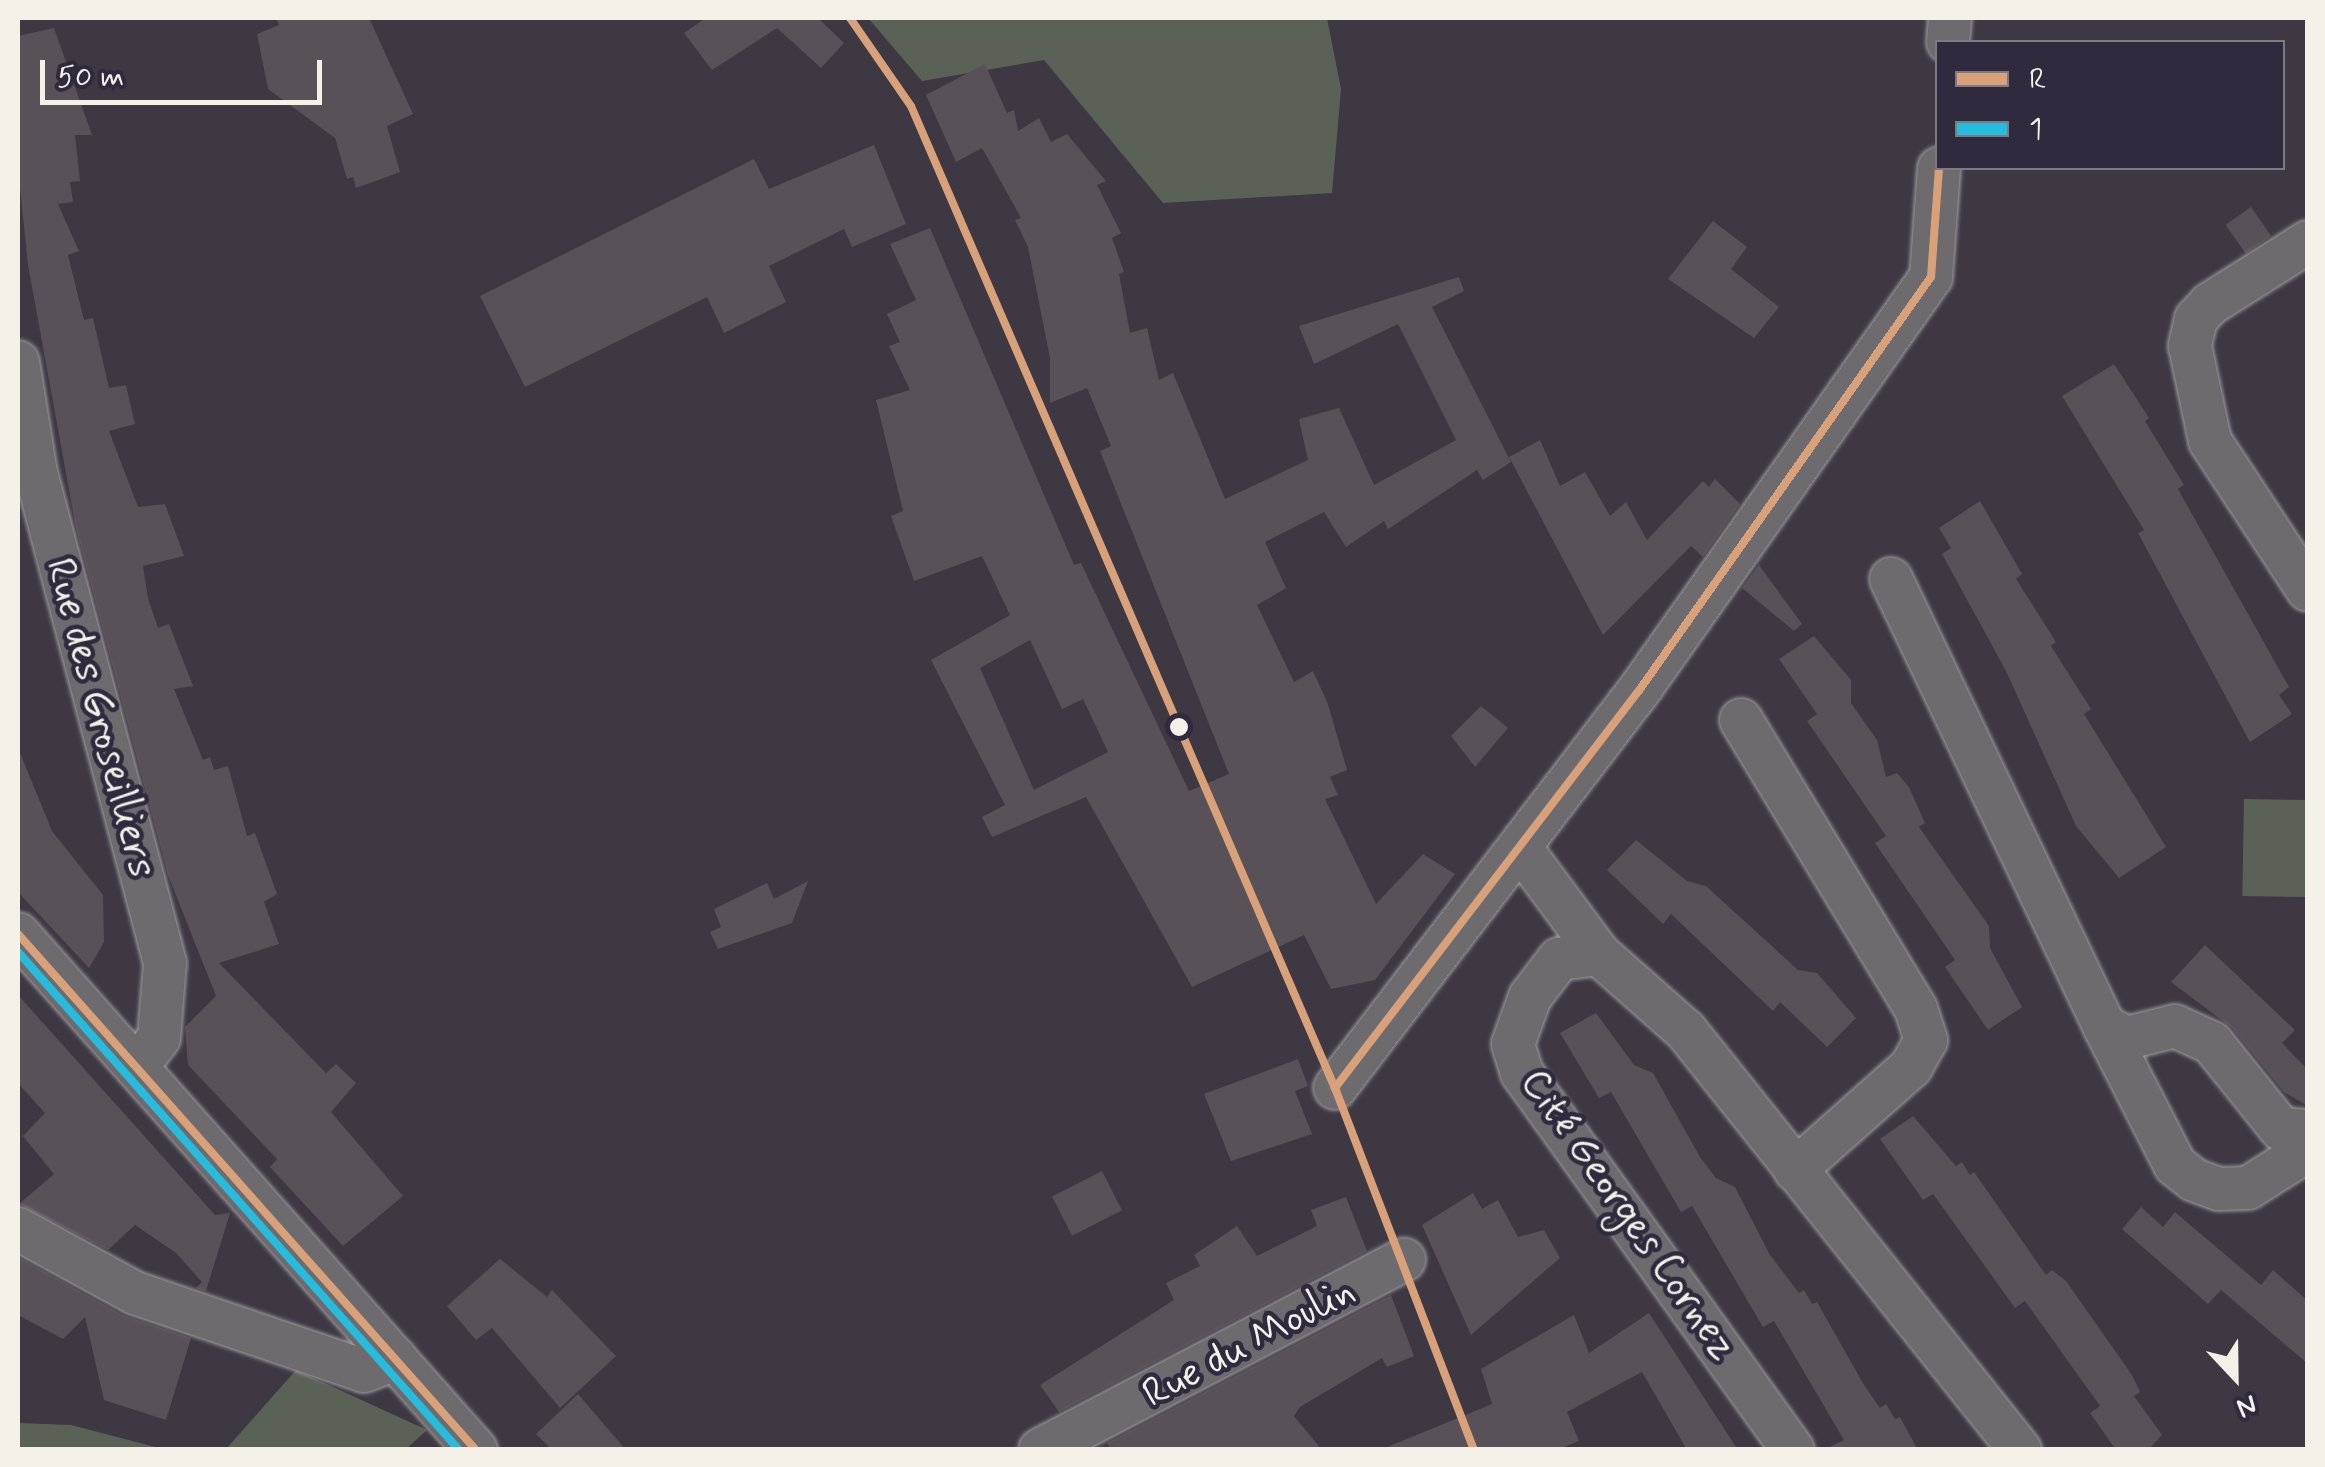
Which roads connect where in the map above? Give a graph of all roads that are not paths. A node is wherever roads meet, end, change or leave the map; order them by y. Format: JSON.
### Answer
{"nodes":[{"id":1,"x":1939,"y":170,"type":"edge"},
{"id":2,"x":2308,"y":242,"type":"edge"},
{"id":3,"x":18,"y":362,"type":"edge"},
{"id":4,"x":1892,"y":580,"type":"dead end"},
{"id":5,"x":2308,"y":590,"type":"edge"},
{"id":6,"x":1741,"y":720,"type":"dead end"},
{"id":7,"x":1522,"y":850,"type":"junction"},
{"id":8,"x":18,"y":934,"type":"edge"},
{"id":9,"x":1599,"y":954,"type":"junction"},
{"id":10,"x":2104,"y":1026,"type":"junction"},
{"id":11,"x":136,"y":1068,"type":"junction"},
{"id":12,"x":1336,"y":1088,"type":"dead end"},
{"id":13,"x":2308,"y":1131,"type":"edge"},
{"id":14,"x":2308,"y":1150,"type":"edge"},
{"id":15,"x":1795,"y":1170,"type":"junction"},
{"id":16,"x":18,"y":1229,"type":"edge"},
{"id":17,"x":1404,"y":1260,"type":"dead end"},
{"id":18,"x":396,"y":1359,"type":"junction"},
{"id":19,"x":476,"y":1450,"type":"edge"},
{"id":20,"x":1040,"y":1450,"type":"edge"},
{"id":21,"x":1792,"y":1450,"type":"edge"},
{"id":22,"x":2020,"y":1450,"type":"edge"}],
"edges":[{"from":1,"to":7,"type":"street"},
{"from":2,"to":5,"type":"street"},
{"from":3,"to":11,"type":"street","name":"Rue des Groseilliers"},
{"from":4,"to":10,"type":"street"},
{"from":6,"to":15,"type":"street"},
{"from":7,"to":9,"type":"street"},
{"from":7,"to":12,"type":"street"},
{"from":8,"to":11,"type":"street"},
{"from":9,"to":15,"type":"street"},
{"from":9,"to":21,"type":"street","name":"Cité Georges Cornez"},
{"from":10,"to":13,"type":"street"},
{"from":10,"to":14,"type":"street"},
{"from":11,"to":18,"type":"street"},
{"from":15,"to":22,"type":"street"},
{"from":16,"to":18,"type":"street"},
{"from":17,"to":20,"type":"street","name":"Rue du Moulin"},
{"from":18,"to":19,"type":"street"}]}
